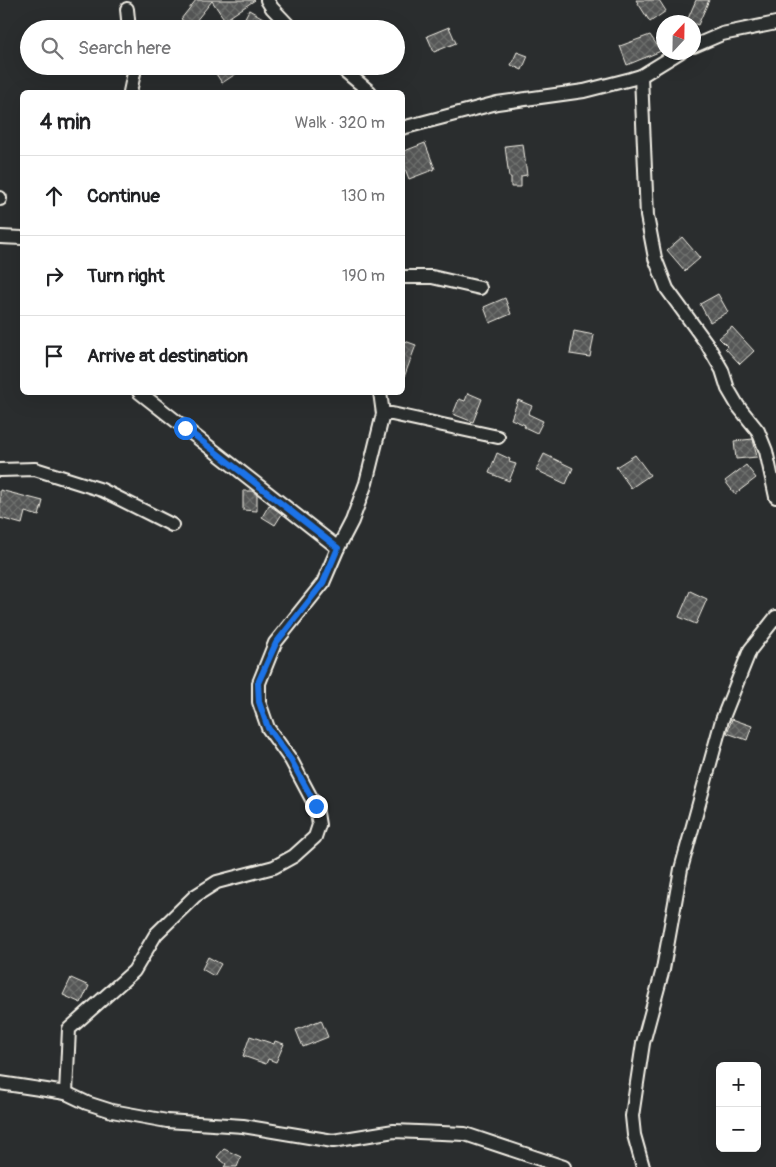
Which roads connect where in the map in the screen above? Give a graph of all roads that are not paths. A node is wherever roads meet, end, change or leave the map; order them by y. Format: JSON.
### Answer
{"nodes":[{"id":1,"x":267,"y":0,"type":"edge"},
{"id":2,"x":127,"y":8,"type":"dead end"},
{"id":3,"x":128,"y":20,"type":"edge"},
{"id":4,"x":283,"y":20,"type":"edge"},
{"id":5,"x":776,"y":23,"type":"edge"},
{"id":6,"x":701,"y":43,"type":"edge"},
{"id":7,"x":667,"y":60,"type":"edge"},
{"id":8,"x":134,"y":75,"type":"edge"},
{"id":9,"x":350,"y":75,"type":"edge"},
{"id":10,"x":641,"y":76,"type":"junction"},
{"id":11,"x":130,"y":90,"type":"edge"},
{"id":12,"x":368,"y":90,"type":"edge"},
{"id":13,"x":405,"y":126,"type":"edge"},
{"id":14,"x":0,"y":237,"type":"edge"},
{"id":15,"x":20,"y":238,"type":"edge"},
{"id":16,"x":405,"y":277,"type":"edge"},
{"id":17,"x":480,"y":288,"type":"dead end"},
{"id":18,"x":143,"y":395,"type":"edge"},
{"id":19,"x":380,"y":395,"type":"edge"},
{"id":20,"x":383,"y":414,"type":"junction"},
{"id":21,"x":498,"y":437,"type":"dead end"},
{"id":22,"x":0,"y":470,"type":"edge"},
{"id":23,"x":776,"y":497,"type":"edge"},
{"id":24,"x":172,"y":526,"type":"dead end"},
{"id":25,"x":338,"y":548,"type":"junction"},
{"id":26,"x":776,"y":617,"type":"edge"},
{"id":27,"x":0,"y":1083,"type":"edge"},
{"id":28,"x":66,"y":1093,"type":"junction"},
{"id":29,"x":564,"y":1167,"type":"edge"},
{"id":30,"x":643,"y":1167,"type":"edge"}],
"edges":[{"from":1,"to":4,"type":"street"},
{"from":2,"to":3,"type":"street"},
{"from":5,"to":6,"type":"street"},
{"from":7,"to":10,"type":"street"},
{"from":8,"to":11,"type":"street"},
{"from":9,"to":12,"type":"street"},
{"from":10,"to":13,"type":"street"},
{"from":10,"to":23,"type":"street"},
{"from":14,"to":15,"type":"street"},
{"from":16,"to":17,"type":"street"},
{"from":18,"to":25,"type":"street"},
{"from":19,"to":20,"type":"street"},
{"from":20,"to":21,"type":"street"},
{"from":20,"to":25,"type":"street"},
{"from":22,"to":24,"type":"street"},
{"from":25,"to":28,"type":"street"},
{"from":26,"to":30,"type":"street"},
{"from":27,"to":28,"type":"street"},
{"from":28,"to":29,"type":"street"}]}
